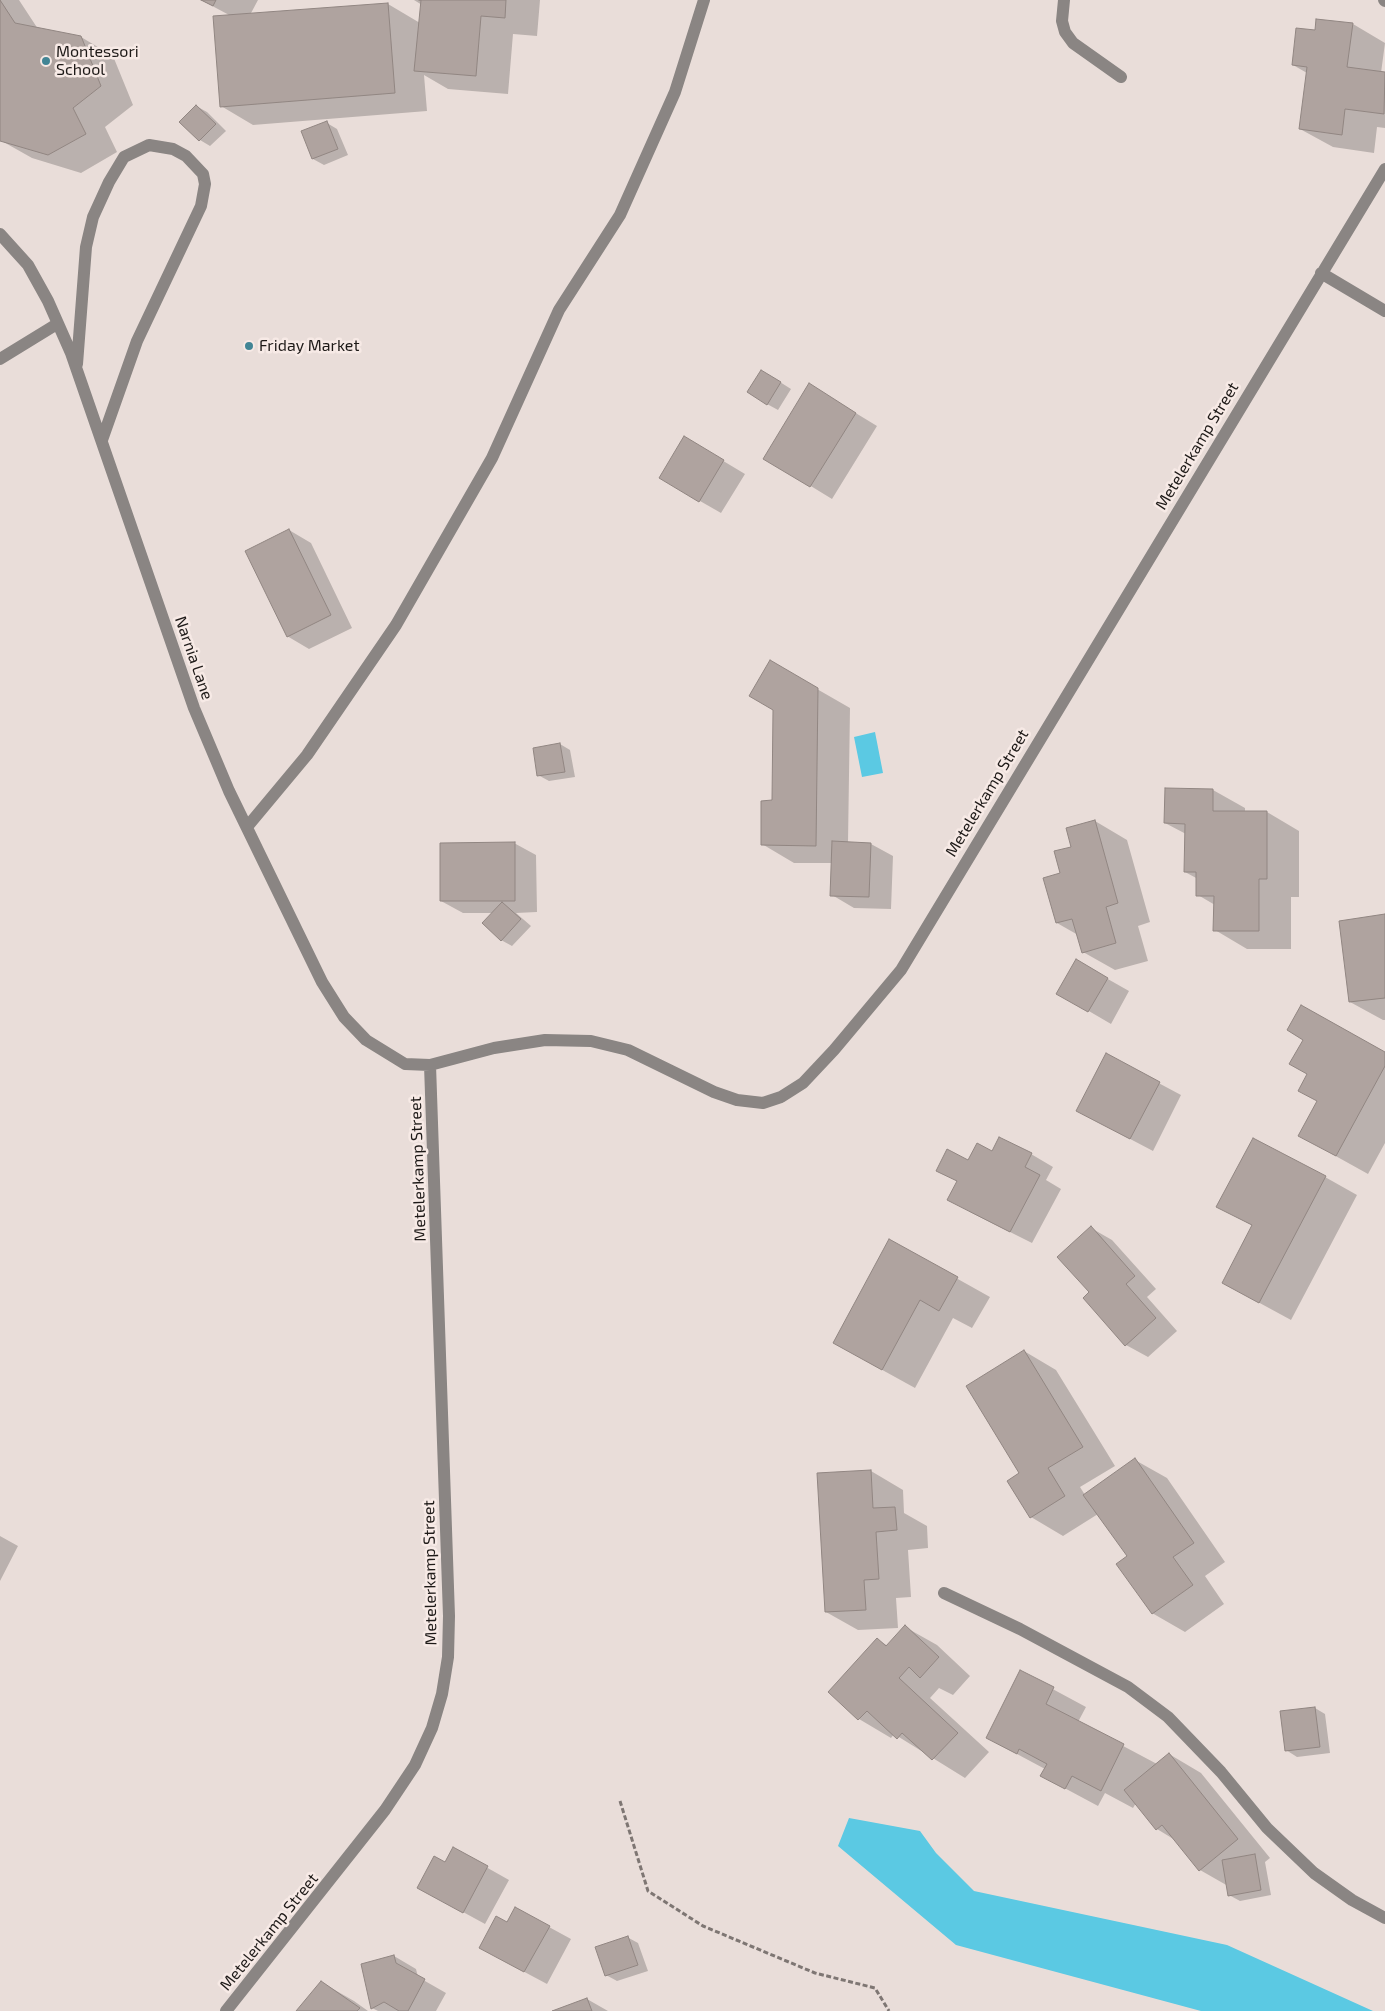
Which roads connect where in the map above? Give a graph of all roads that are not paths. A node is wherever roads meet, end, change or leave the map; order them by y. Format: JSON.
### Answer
{"nodes":[{"id":1,"x":704,"y":0,"type":"edge"},
{"id":2,"x":1064,"y":0,"type":"edge"},
{"id":3,"x":1121,"y":78,"type":"dead end"},
{"id":4,"x":1385,"y":169,"type":"edge"},
{"id":5,"x":0,"y":234,"type":"edge"},
{"id":6,"x":1321,"y":273,"type":"junction"},
{"id":7,"x":1385,"y":311,"type":"edge"},
{"id":8,"x":57,"y":324,"type":"junction"},
{"id":9,"x":0,"y":359,"type":"edge"},
{"id":10,"x":76,"y":368,"type":"junction"},
{"id":11,"x":102,"y":440,"type":"junction"},
{"id":12,"x":247,"y":826,"type":"junction"},
{"id":13,"x":405,"y":1064,"type":"joint"},
{"id":14,"x":430,"y":1065,"type":"junction"},
{"id":15,"x":944,"y":1594,"type":"dead end"},
{"id":16,"x":1385,"y":1918,"type":"edge"},
{"id":17,"x":226,"y":2011,"type":"edge"}],
"edges":[{"from":1,"to":12,"type":"street"},
{"from":2,"to":3,"type":"street"},
{"from":4,"to":6,"type":"street","name":"Metelerkamp Street"},
{"from":5,"to":8,"type":"street","name":"Narnia Lane"},
{"from":6,"to":7,"type":"street"},
{"from":6,"to":14,"type":"street","name":"Metelerkamp Street"},
{"from":8,"to":9,"type":"street"},
{"from":8,"to":10,"type":"street","name":"Narnia Lane"},
{"from":10,"to":11,"type":"street","name":"Narnia Lane"},
{"from":10,"to":11,"type":"street"},
{"from":11,"to":12,"type":"street","name":"Narnia Lane"},
{"from":12,"to":13,"type":"street","name":"Narnia Lane"},
{"from":13,"to":14,"type":"street","name":"Metelerkamp Street"},
{"from":14,"to":17,"type":"street","name":"Metelerkamp Street"},
{"from":15,"to":16,"type":"street"}]}
